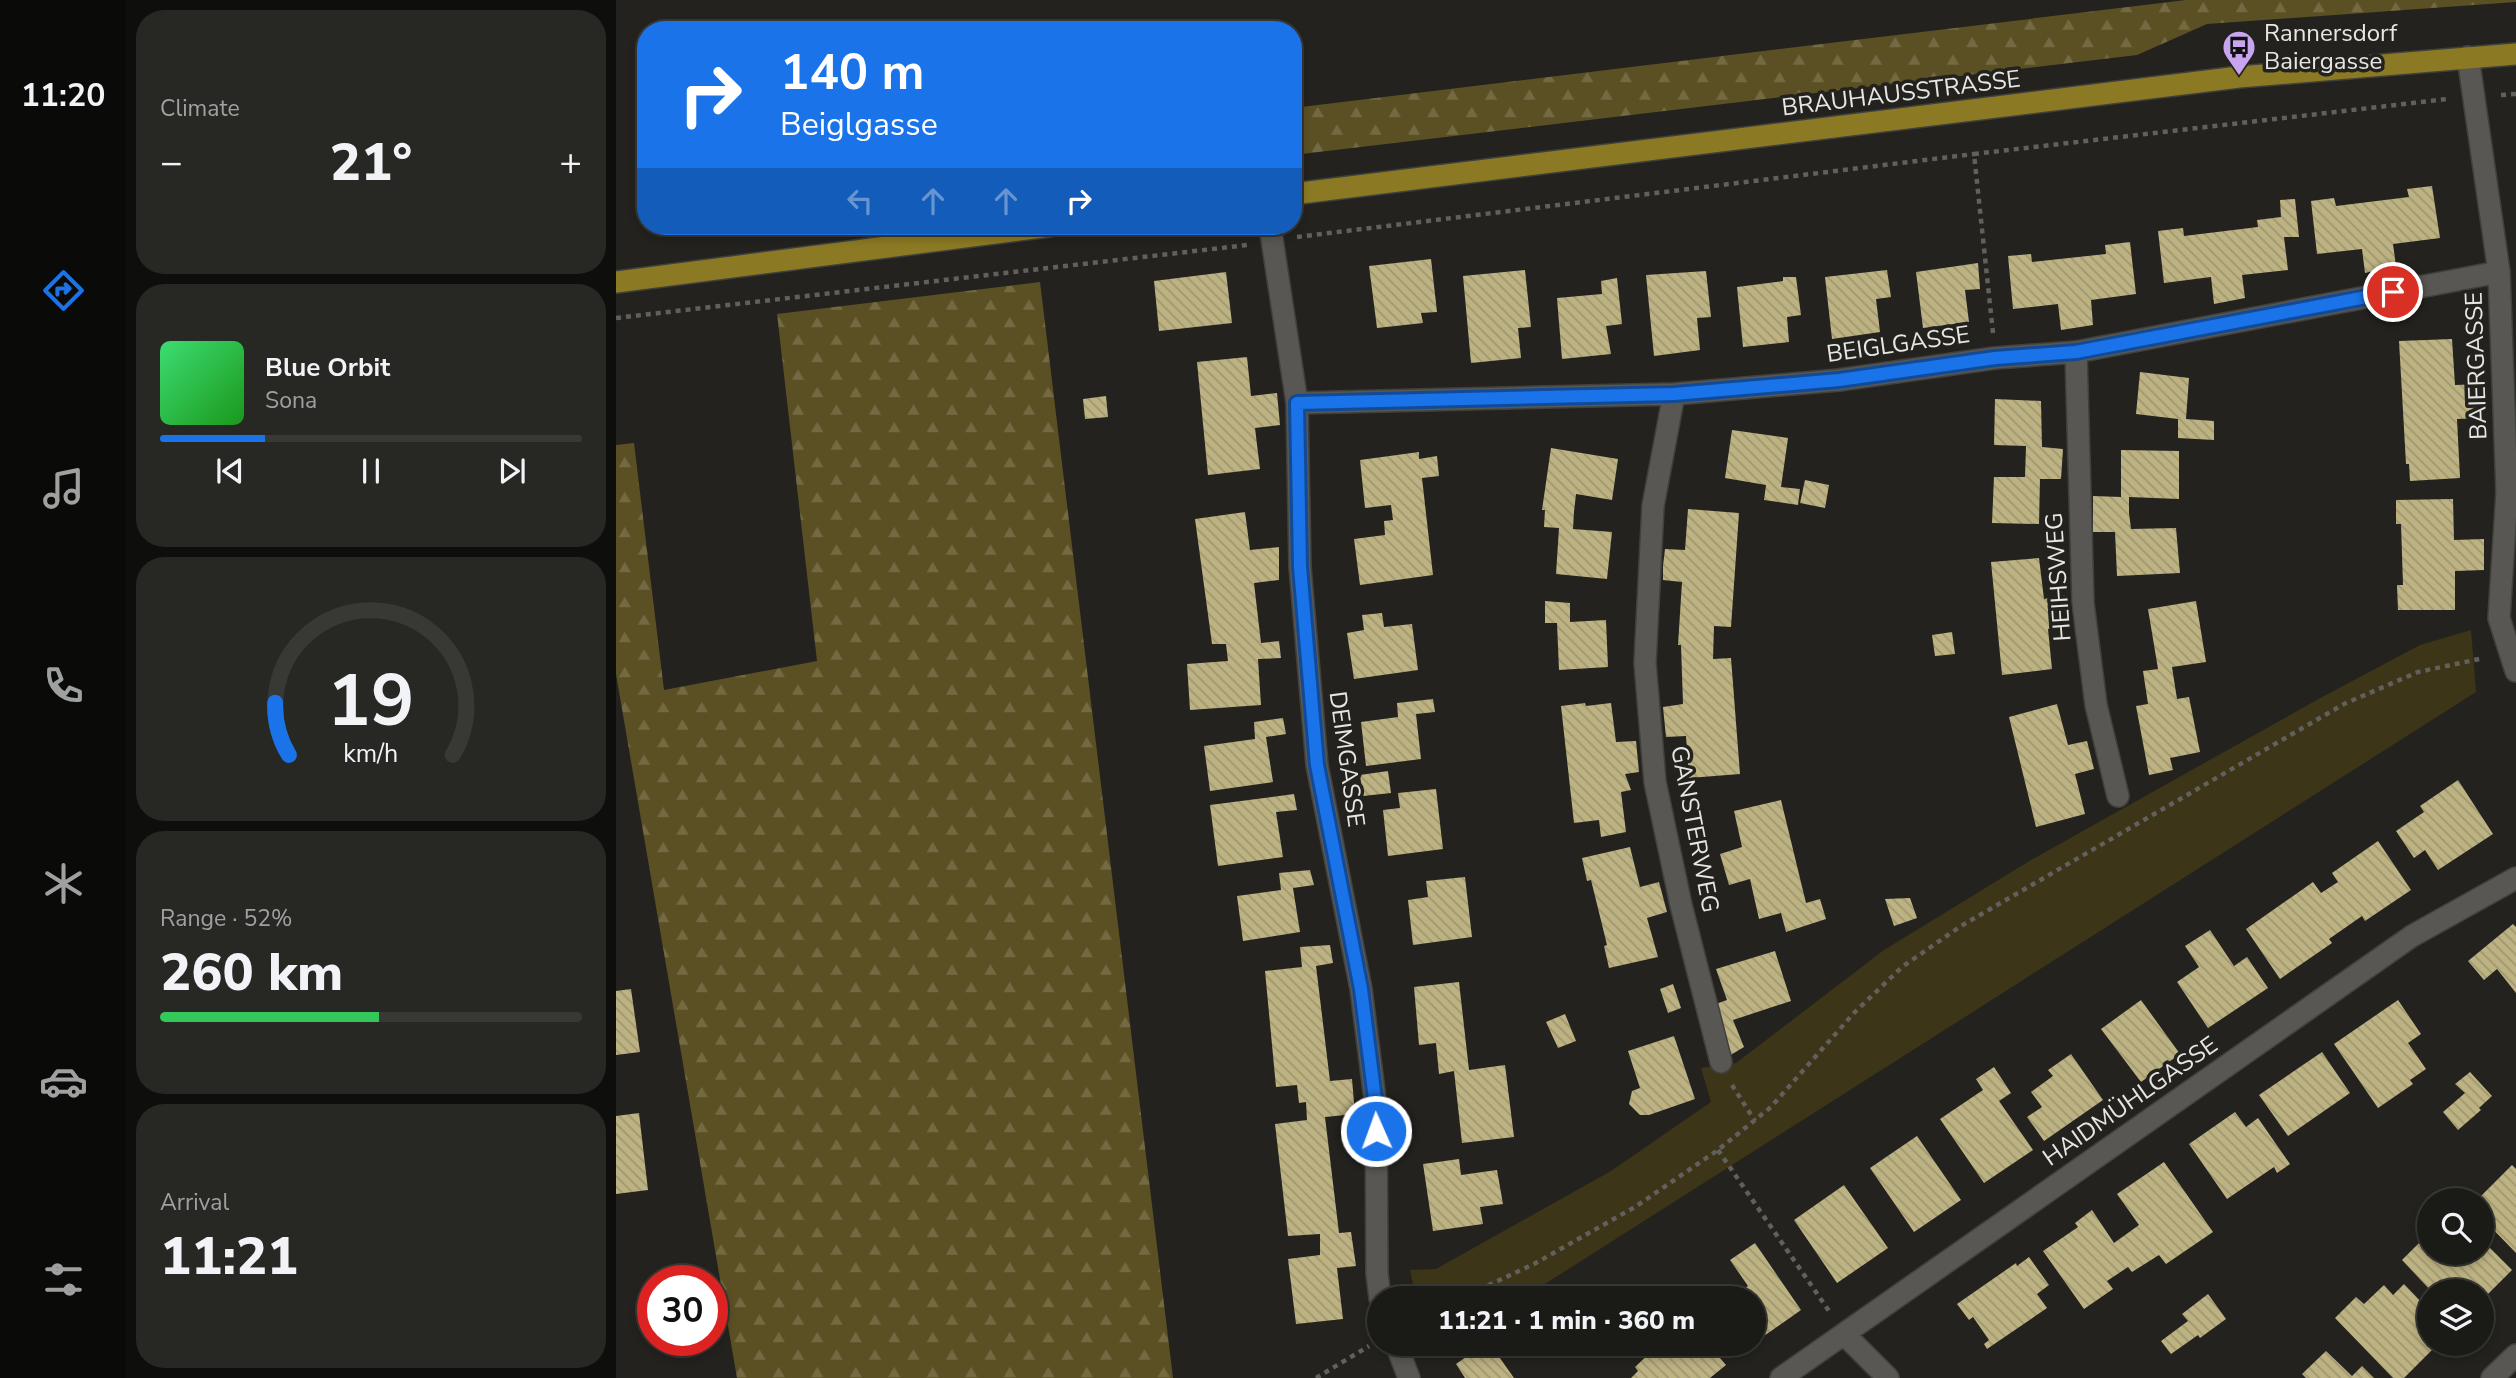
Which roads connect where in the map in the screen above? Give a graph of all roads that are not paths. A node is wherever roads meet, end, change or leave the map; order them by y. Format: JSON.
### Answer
{"nodes":[{"id":1,"x":2516,"y":54,"type":"edge"},
{"id":2,"x":2468,"y":57,"type":"junction"},
{"id":3,"x":1302,"y":193,"type":"edge"},
{"id":4,"x":980,"y":235,"type":"edge"},
{"id":5,"x":1272,"y":235,"type":"edge"},
{"id":6,"x":2499,"y":272,"type":"junction"},
{"id":7,"x":616,"y":282,"type":"edge"},
{"id":8,"x":2076,"y":352,"type":"junction"},
{"id":9,"x":1674,"y":394,"type":"junction"},
{"id":10,"x":1297,"y":403,"type":"junction"},
{"id":11,"x":2516,"y":671,"type":"edge"},
{"id":12,"x":2119,"y":796,"type":"dead end"},
{"id":13,"x":2516,"y":878,"type":"edge"},
{"id":14,"x":1721,"y":1062,"type":"road end"},
{"id":15,"x":1379,"y":1286,"type":"edge"},
{"id":16,"x":1844,"y":1334,"type":"junction"},
{"id":17,"x":2516,"y":1355,"type":"edge"},
{"id":18,"x":1401,"y":1356,"type":"edge"},
{"id":19,"x":1409,"y":1378,"type":"edge"},
{"id":20,"x":1781,"y":1378,"type":"edge"},
{"id":21,"x":1888,"y":1378,"type":"edge"},
{"id":22,"x":2492,"y":1378,"type":"edge"}],
"edges":[{"from":1,"to":2,"type":"main road","name":"BRAUHAUSSTRASSE"},
{"from":2,"to":3,"type":"main road","name":"BRAUHAUSSTRASSE"},
{"from":2,"to":6,"type":"street","name":"BAIERGASSE"},
{"from":4,"to":7,"type":"main road"},
{"from":5,"to":10,"type":"street","name":"DEIMGASSE"},
{"from":6,"to":8,"type":"street","name":"BEIGLGASSE"},
{"from":6,"to":11,"type":"street","name":"BAIERGASSE"},
{"from":8,"to":9,"type":"street","name":"BEIGLGASSE"},
{"from":8,"to":12,"type":"street","name":"HEIHSWEG"},
{"from":9,"to":10,"type":"street","name":"BEIGLGASSE"},
{"from":9,"to":14,"type":"street","name":"GANSTERWEG"},
{"from":10,"to":15,"type":"street","name":"DEIMGASSE"},
{"from":13,"to":16,"type":"street","name":"HAIDMÜHLGASSE"},
{"from":16,"to":20,"type":"street","name":"HAIDMÜHLGASSE"},
{"from":16,"to":21,"type":"street"},
{"from":17,"to":22,"type":"street"},
{"from":18,"to":19,"type":"street"}]}
